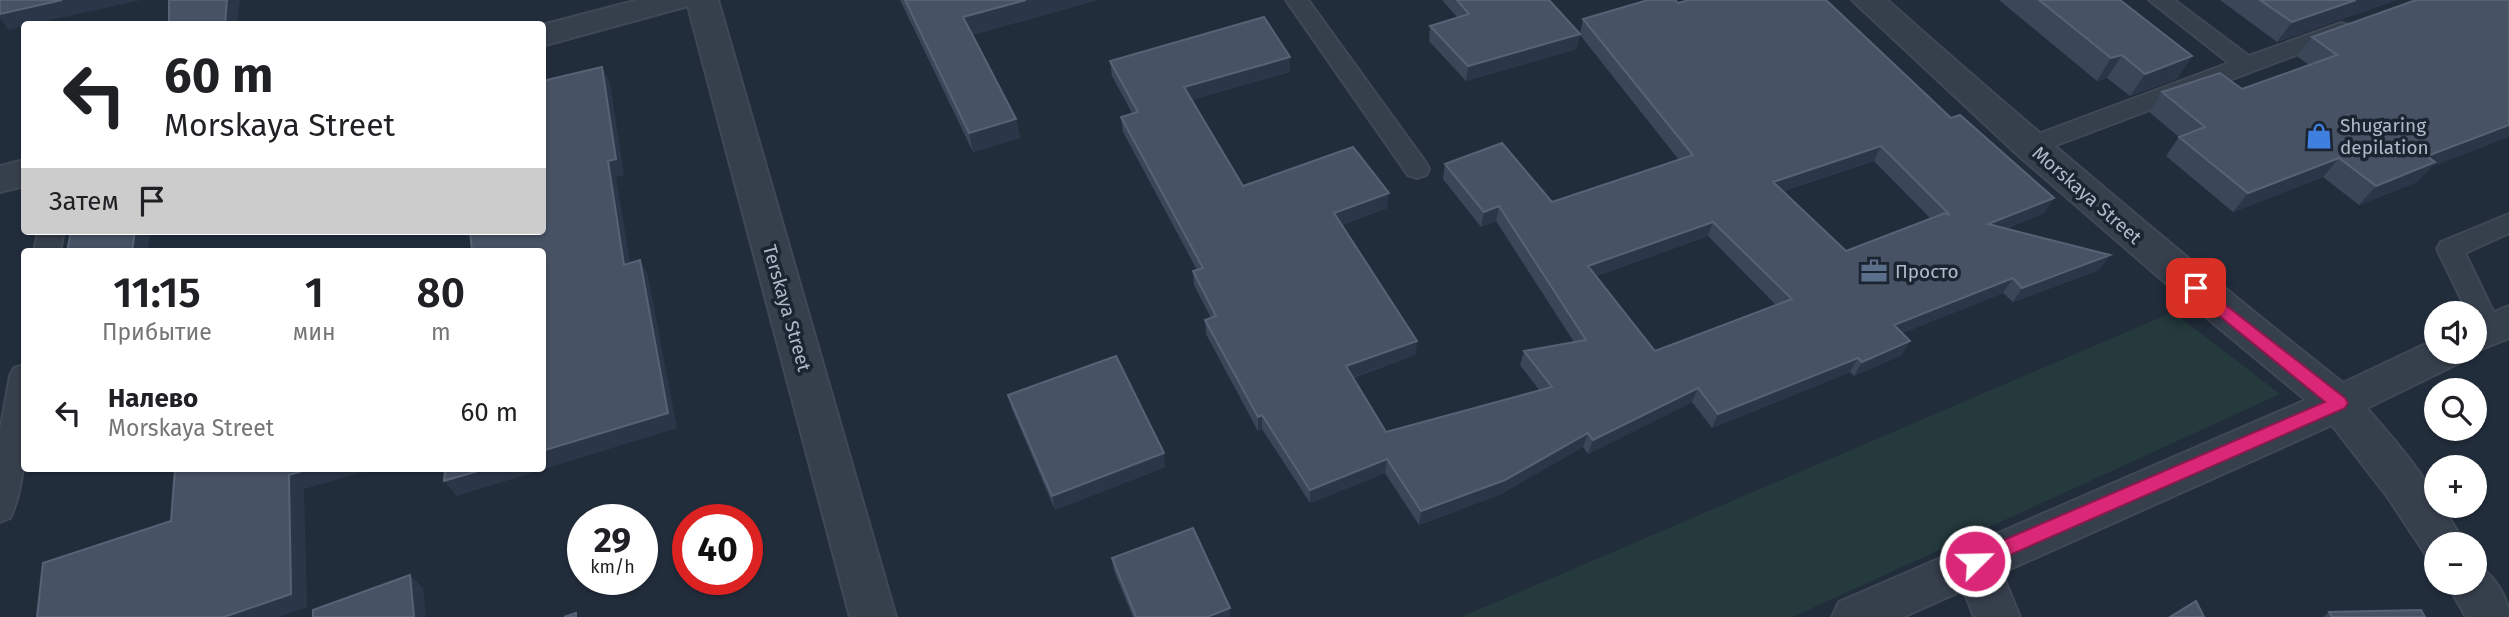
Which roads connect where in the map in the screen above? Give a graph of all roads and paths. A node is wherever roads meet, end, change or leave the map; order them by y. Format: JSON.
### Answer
{"nodes":[{"id":1,"x":676,"y":0,"type":"edge"},
{"id":2,"x":702,"y":0,"type":"edge"},
{"id":3,"x":1297,"y":0,"type":"edge"},
{"id":4,"x":1868,"y":0,"type":"edge"},
{"id":5,"x":2160,"y":0,"type":"edge"},
{"id":6,"x":2361,"y":23,"type":"edge"},
{"id":7,"x":546,"y":35,"type":"edge"},
{"id":8,"x":2245,"y":64,"type":"junction"},
{"id":9,"x":2031,"y":146,"type":"junction"},
{"id":10,"x":1417,"y":169,"type":"dead end"},
{"id":11,"x":21,"y":174,"type":"edge"},
{"id":12,"x":0,"y":179,"type":"edge"},
{"id":13,"x":2509,"y":223,"type":"edge"},
{"id":14,"x":2491,"y":329,"type":"edge"},
{"id":15,"x":2424,"y":362,"type":"edge"},
{"id":16,"x":21,"y":393,"type":"edge"},
{"id":17,"x":2339,"y":403,"type":"junction"},
{"id":18,"x":0,"y":509,"type":"edge"},
{"id":19,"x":2435,"y":532,"type":"edge"},
{"id":20,"x":1975,"y":561,"type":"junction"},
{"id":21,"x":2477,"y":595,"type":"edge"},
{"id":22,"x":873,"y":617,"type":"edge"},
{"id":23,"x":1855,"y":617,"type":"edge"},
{"id":24,"x":1997,"y":617,"type":"edge"},
{"id":25,"x":2492,"y":617,"type":"edge"}],
"edges":[{"from":1,"to":7,"type":"street"},
{"from":2,"to":22,"type":"street","name":"Terskaya Street"},
{"from":3,"to":10,"type":"lane"},
{"from":4,"to":9,"type":"street","name":"Morskaya Street"},
{"from":5,"to":8,"type":"lane"},
{"from":6,"to":8,"type":"lane"},
{"from":8,"to":9,"type":"lane"},
{"from":9,"to":17,"type":"street","name":"Morskaya Street"},
{"from":11,"to":12,"type":"street"},
{"from":13,"to":14,"type":"lane"},
{"from":15,"to":17,"type":"street"},
{"from":16,"to":18,"type":"lane"},
{"from":17,"to":19,"type":"street","name":"Morskaya Street"},
{"from":17,"to":20,"type":"street"},
{"from":20,"to":23,"type":"street"},
{"from":20,"to":24,"type":"street"},
{"from":21,"to":25,"type":"street"}]}
